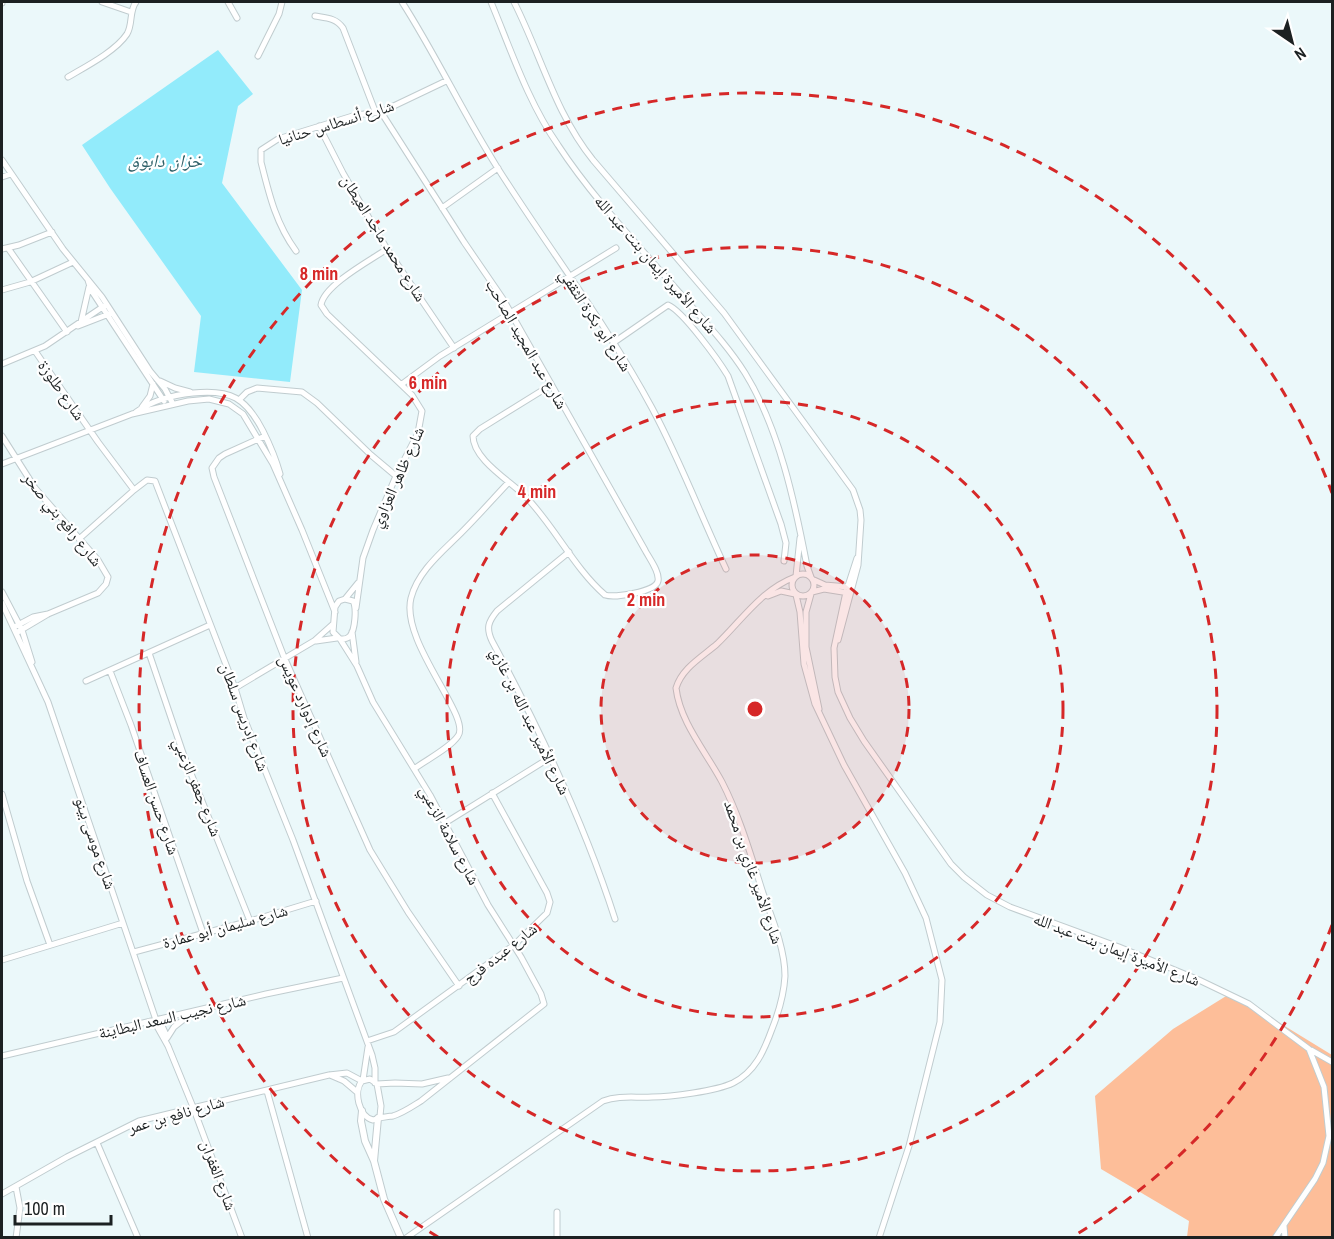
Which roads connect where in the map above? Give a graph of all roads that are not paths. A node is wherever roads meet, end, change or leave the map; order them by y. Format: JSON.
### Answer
{"nodes":[{"id":1,"x":102,"y":2,"type":"edge"},
{"id":2,"x":136,"y":2,"type":"edge"},
{"id":3,"x":228,"y":2,"type":"edge"},
{"id":4,"x":282,"y":2,"type":"edge"},
{"id":5,"x":402,"y":2,"type":"edge"},
{"id":6,"x":491,"y":2,"type":"edge"},
{"id":7,"x":515,"y":2,"type":"edge"},
{"id":8,"x":131,"y":12,"type":"junction"},
{"id":9,"x":315,"y":16,"type":"dead end"},
{"id":10,"x":237,"y":18,"type":"dead end"},
{"id":11,"x":258,"y":56,"type":"dead end"},
{"id":12,"x":68,"y":77,"type":"dead end"},
{"id":13,"x":446,"y":81,"type":"junction"},
{"id":14,"x":378,"y":112,"type":"junction"},
{"id":15,"x":319,"y":126,"type":"junction"},
{"id":16,"x":2,"y":160,"type":"edge"},
{"id":17,"x":498,"y":168,"type":"junction"},
{"id":18,"x":11,"y":174,"type":"junction"},
{"id":19,"x":2,"y":177,"type":"edge"},
{"id":20,"x":442,"y":208,"type":"junction"},
{"id":21,"x":52,"y":232,"type":"junction"},
{"id":22,"x":5,"y":248,"type":"edge"},
{"id":23,"x":616,"y":248,"type":"dead end"},
{"id":24,"x":387,"y":249,"type":"junction"},
{"id":25,"x":296,"y":251,"type":"dead end"},
{"id":26,"x":73,"y":262,"type":"junction"},
{"id":27,"x":569,"y":277,"type":"junction"},
{"id":28,"x":87,"y":278,"type":"junction"},
{"id":29,"x":30,"y":282,"type":"junction"},
{"id":30,"x":89,"y":286,"type":"junction"},
{"id":31,"x":2,"y":290,"type":"edge"},
{"id":32,"x":105,"y":306,"type":"junction"},
{"id":33,"x":511,"y":313,"type":"junction"},
{"id":34,"x":110,"y":314,"type":"junction"},
{"id":35,"x":79,"y":324,"type":"junction"},
{"id":36,"x":67,"y":332,"type":"junction"},
{"id":37,"x":613,"y":343,"type":"junction"},
{"id":38,"x":454,"y":348,"type":"junction"},
{"id":39,"x":35,"y":351,"type":"junction"},
{"id":40,"x":2,"y":364,"type":"edge"},
{"id":41,"x":158,"y":379,"type":"junction"},
{"id":42,"x":153,"y":384,"type":"junction"},
{"id":43,"x":402,"y":384,"type":"junction"},
{"id":44,"x":551,"y":385,"type":"junction"},
{"id":45,"x":198,"y":393,"type":"junction"},
{"id":46,"x":170,"y":397,"type":"junction"},
{"id":47,"x":163,"y":399,"type":"junction"},
{"id":48,"x":239,"y":399,"type":"junction"},
{"id":49,"x":173,"y":404,"type":"junction"},
{"id":50,"x":166,"y":406,"type":"junction"},
{"id":51,"x":235,"y":407,"type":"junction"},
{"id":52,"x":142,"y":408,"type":"junction"},
{"id":53,"x":132,"y":414,"type":"junction"},
{"id":54,"x":89,"y":430,"type":"junction"},
{"id":55,"x":2,"y":436,"type":"edge"},
{"id":56,"x":265,"y":436,"type":"junction"},
{"id":57,"x":259,"y":439,"type":"junction"},
{"id":58,"x":16,"y":460,"type":"junction"},
{"id":59,"x":2,"y":465,"type":"edge"},
{"id":60,"x":396,"y":476,"type":"junction"},
{"id":61,"x":508,"y":483,"type":"junction"},
{"id":62,"x":283,"y":485,"type":"junction"},
{"id":63,"x":134,"y":489,"type":"junction"},
{"id":64,"x":800,"y":536,"type":"junction"},
{"id":65,"x":79,"y":539,"type":"junction"},
{"id":66,"x":569,"y":552,"type":"junction"},
{"id":67,"x":784,"y":561,"type":"dead end"},
{"id":68,"x":726,"y":569,"type":"dead end"},
{"id":69,"x":795,"y":577,"type":"junction"},
{"id":70,"x":812,"y":579,"type":"junction"},
{"id":71,"x":359,"y":582,"type":"junction"},
{"id":72,"x":327,"y":589,"type":"junction"},
{"id":73,"x":849,"y":590,"type":"junction"},
{"id":74,"x":2,"y":592,"type":"edge"},
{"id":75,"x":811,"y":593,"type":"junction"},
{"id":76,"x":796,"y":594,"type":"junction"},
{"id":77,"x":344,"y":599,"type":"junction"},
{"id":78,"x":2,"y":603,"type":"edge"},
{"id":79,"x":754,"y":605,"type":"junction"},
{"id":80,"x":356,"y":608,"type":"junction"},
{"id":81,"x":6,"y":612,"type":"edge"},
{"id":82,"x":334,"y":612,"type":"junction"},
{"id":83,"x":333,"y":624,"type":"junction"},
{"id":84,"x":210,"y":625,"type":"junction"},
{"id":85,"x":18,"y":629,"type":"junction"},
{"id":86,"x":352,"y":632,"type":"junction"},
{"id":87,"x":338,"y":638,"type":"junction"},
{"id":88,"x":314,"y":641,"type":"junction"},
{"id":89,"x":149,"y":652,"type":"junction"},
{"id":90,"x":284,"y":657,"type":"junction"},
{"id":91,"x":357,"y":666,"type":"junction"},
{"id":92,"x":110,"y":671,"type":"junction"},
{"id":93,"x":86,"y":681,"type":"dead end"},
{"id":94,"x":235,"y":688,"type":"junction"},
{"id":95,"x":819,"y":709,"type":"junction"},
{"id":96,"x":551,"y":757,"type":"junction"},
{"id":97,"x":414,"y":769,"type":"junction"},
{"id":98,"x":492,"y":793,"type":"junction"},
{"id":99,"x":2,"y":794,"type":"edge"},
{"id":100,"x":445,"y":823,"type":"junction"},
{"id":101,"x":316,"y":901,"type":"junction"},
{"id":102,"x":615,"y":919,"type":"dead end"},
{"id":103,"x":250,"y":921,"type":"junction"},
{"id":104,"x":123,"y":923,"type":"junction"},
{"id":105,"x":203,"y":933,"type":"junction"},
{"id":106,"x":50,"y":945,"type":"junction"},
{"id":107,"x":514,"y":945,"type":"junction"},
{"id":108,"x":134,"y":952,"type":"junction"},
{"id":109,"x":2,"y":960,"type":"edge"},
{"id":110,"x":343,"y":978,"type":"junction"},
{"id":111,"x":459,"y":986,"type":"junction"},
{"id":112,"x":196,"y":1010,"type":"junction"},
{"id":113,"x":156,"y":1020,"type":"junction"},
{"id":114,"x":167,"y":1038,"type":"junction"},
{"id":115,"x":367,"y":1043,"type":"junction"},
{"id":116,"x":168,"y":1046,"type":"junction"},
{"id":117,"x":1309,"y":1049,"type":"junction"},
{"id":118,"x":2,"y":1056,"type":"edge"},
{"id":119,"x":1332,"y":1062,"type":"edge"},
{"id":120,"x":329,"y":1075,"type":"junction"},
{"id":121,"x":449,"y":1078,"type":"junction"},
{"id":122,"x":362,"y":1080,"type":"junction"},
{"id":123,"x":376,"y":1083,"type":"junction"},
{"id":124,"x":267,"y":1091,"type":"junction"},
{"id":125,"x":357,"y":1092,"type":"junction"},
{"id":126,"x":193,"y":1107,"type":"junction"},
{"id":127,"x":362,"y":1111,"type":"junction"},
{"id":128,"x":379,"y":1117,"type":"junction"},
{"id":129,"x":97,"y":1143,"type":"junction"},
{"id":130,"x":1332,"y":1150,"type":"edge"},
{"id":131,"x":1325,"y":1155,"type":"junction"},
{"id":132,"x":374,"y":1161,"type":"junction"},
{"id":133,"x":16,"y":1187,"type":"junction"},
{"id":134,"x":2,"y":1194,"type":"edge"},
{"id":135,"x":557,"y":1212,"type":"dead end"},
{"id":136,"x":1284,"y":1226,"type":"junction"},
{"id":137,"x":242,"y":1237,"type":"edge"},
{"id":138,"x":16,"y":1238,"type":"edge"},
{"id":139,"x":138,"y":1238,"type":"edge"},
{"id":140,"x":308,"y":1238,"type":"edge"},
{"id":141,"x":401,"y":1238,"type":"edge"},
{"id":142,"x":406,"y":1238,"type":"edge"},
{"id":143,"x":557,"y":1238,"type":"edge"},
{"id":144,"x":879,"y":1238,"type":"edge"},
{"id":145,"x":1275,"y":1238,"type":"edge"},
{"id":146,"x":1285,"y":1238,"type":"edge"}],
"edges":[{"from":1,"to":8,"type":"street"},
{"from":2,"to":8,"type":"street"},
{"from":3,"to":10,"type":"street"},
{"from":4,"to":11,"type":"street"},
{"from":5,"to":13,"type":"street","name":"شارع أبو بكرة الثقفي"},
{"from":6,"to":64,"type":"street","name":"شارع الأميرة إيمان بنت عبد الله"},
{"from":7,"to":73,"type":"street","name":"شارع الأميرة إيمان بنت عبد الله"},
{"from":8,"to":12,"type":"street"},
{"from":9,"to":14,"type":"street","name":"شارع عبد المجيد الصاحب"},
{"from":13,"to":14,"type":"street","name":"شارع أنسطاس حنانيا"},
{"from":13,"to":17,"type":"street","name":"شارع أبو بكرة الثقفي"},
{"from":14,"to":15,"type":"street","name":"شارع أنسطاس حنانيا"},
{"from":14,"to":20,"type":"street","name":"شارع عبد المجيد الصاحب"},
{"from":15,"to":24,"type":"street","name":"شارع محمد ماجد العيطان"},
{"from":15,"to":25,"type":"street","name":"شارع أنسطاس حنانيا"},
{"from":16,"to":18,"type":"street"},
{"from":17,"to":20,"type":"street"},
{"from":17,"to":27,"type":"street","name":"شارع أبو بكرة الثقفي"},
{"from":18,"to":19,"type":"street"},
{"from":18,"to":21,"type":"street"},
{"from":20,"to":33,"type":"street","name":"شارع عبد المجيد الصاحب"},
{"from":21,"to":22,"type":"street"},
{"from":21,"to":26,"type":"street"},
{"from":22,"to":29,"type":"street"},
{"from":23,"to":27,"type":"street"},
{"from":24,"to":38,"type":"street","name":"شارع محمد ماجد العيطان"},
{"from":24,"to":43,"type":"street","name":"شارع ظاهر العزاوي"},
{"from":26,"to":28,"type":"street"},
{"from":26,"to":29,"type":"street"},
{"from":27,"to":33,"type":"street"},
{"from":27,"to":37,"type":"street","name":"شارع أبو بكرة الثقفي"},
{"from":28,"to":30,"type":"street"},
{"from":28,"to":32,"type":"street"},
{"from":29,"to":31,"type":"street"},
{"from":29,"to":36,"type":"street"},
{"from":30,"to":32,"type":"street"},
{"from":30,"to":35,"type":"street"},
{"from":32,"to":34,"type":"street"},
{"from":32,"to":35,"type":"street"},
{"from":33,"to":38,"type":"street"},
{"from":33,"to":44,"type":"street","name":"شارع عبد المجيد الصاحب"},
{"from":34,"to":35,"type":"street"},
{"from":34,"to":41,"type":"street"},
{"from":34,"to":42,"type":"street"},
{"from":35,"to":36,"type":"street"},
{"from":36,"to":39,"type":"street"},
{"from":37,"to":67,"type":"street","name":"شارع الأميرة إيمان بنت عبد الله"},
{"from":37,"to":68,"type":"street","name":"شارع أبو بكرة الثقفي"},
{"from":38,"to":43,"type":"street"},
{"from":39,"to":40,"type":"street"},
{"from":39,"to":54,"type":"street","name":"شارع طلوزة"},
{"from":41,"to":45,"type":"street"},
{"from":41,"to":46,"type":"street"},
{"from":42,"to":47,"type":"street"},
{"from":42,"to":52,"type":"street"},
{"from":43,"to":60,"type":"street","name":"شارع ظاهر العزاوي"},
{"from":44,"to":61,"type":"street"},
{"from":44,"to":66,"type":"street","name":"شارع عبد المجيد الصاحب"},
{"from":45,"to":46,"type":"street"},
{"from":45,"to":48,"type":"street"},
{"from":46,"to":47,"type":"street"},
{"from":46,"to":49,"type":"street"},
{"from":47,"to":50,"type":"street"},
{"from":47,"to":52,"type":"street"},
{"from":48,"to":51,"type":"street"},
{"from":48,"to":56,"type":"street"},
{"from":48,"to":60,"type":"street"},
{"from":49,"to":50,"type":"street"},
{"from":49,"to":51,"type":"street"},
{"from":50,"to":53,"type":"street"},
{"from":51,"to":57,"type":"street"},
{"from":52,"to":53,"type":"street"},
{"from":53,"to":54,"type":"street"},
{"from":54,"to":58,"type":"street"},
{"from":54,"to":63,"type":"street","name":"شارع طلوزة"},
{"from":55,"to":58,"type":"street","name":"شارع رافع بني صخر"},
{"from":56,"to":57,"type":"street","name":"شارع إدوارد عويس"},
{"from":56,"to":62,"type":"street"},
{"from":57,"to":62,"type":"street"},
{"from":57,"to":90,"type":"street","name":"شارع إدوارد عويس"},
{"from":58,"to":59,"type":"street"},
{"from":58,"to":65,"type":"street","name":"شارع رافع بني صخر"},
{"from":60,"to":71,"type":"street","name":"شارع ظاهر العزاوي"},
{"from":61,"to":66,"type":"street"},
{"from":61,"to":97,"type":"street"},
{"from":62,"to":72,"type":"street"},
{"from":63,"to":65,"type":"street"},
{"from":63,"to":84,"type":"street","name":"شارع إدريس سلطان"},
{"from":64,"to":69,"type":"street","name":"شارع الأميرة إيمان بنت عبد الله"},
{"from":64,"to":70,"type":"street","name":"شارع الأميرة إيمان بنت عبد الله"},
{"from":65,"to":85,"type":"street","name":"شارع رافع بني صخر"},
{"from":66,"to":96,"type":"street","name":"شارع الأمير عبد الله بن غازي"},
{"from":69,"to":70,"type":"street"},
{"from":69,"to":76,"type":"street"},
{"from":69,"to":79,"type":"street"},
{"from":70,"to":73,"type":"street"},
{"from":70,"to":75,"type":"street"},
{"from":71,"to":77,"type":"street","name":"شارع ظاهر العزاوي"},
{"from":71,"to":80,"type":"street","name":"شارع ظاهر العزاوي"},
{"from":72,"to":77,"type":"street"},
{"from":72,"to":82,"type":"street"},
{"from":73,"to":75,"type":"street"},
{"from":73,"to":117,"type":"street","name":"شارع الأميرة إيمان بنت عبد الله"},
{"from":74,"to":81,"type":"street"},
{"from":75,"to":76,"type":"street"},
{"from":75,"to":95,"type":"street"},
{"from":76,"to":79,"type":"street"},
{"from":76,"to":95,"type":"street"},
{"from":77,"to":80,"type":"street"},
{"from":77,"to":82,"type":"street","name":"شارع ظاهر العزاوي"},
{"from":78,"to":81,"type":"street"},
{"from":79,"to":142,"type":"street","name":"شارع الأمير غازي بن محمد"},
{"from":80,"to":86,"type":"street","name":"شارع ظاهر العزاوي"},
{"from":81,"to":85,"type":"street","name":"شارع موسى بينو"},
{"from":82,"to":83,"type":"street"},
{"from":83,"to":87,"type":"street","name":"شارع سلامة الزعبي"},
{"from":83,"to":88,"type":"street"},
{"from":84,"to":89,"type":"street"},
{"from":84,"to":94,"type":"street","name":"شارع إدريس سلطان"},
{"from":85,"to":104,"type":"street","name":"شارع موسى بينو"},
{"from":86,"to":87,"type":"street"},
{"from":86,"to":91,"type":"street","name":"شارع سلامة الزعبي"},
{"from":87,"to":88,"type":"street"},
{"from":87,"to":91,"type":"street","name":"شارع سلامة الزعبي"},
{"from":88,"to":90,"type":"street"},
{"from":89,"to":92,"type":"street"},
{"from":89,"to":103,"type":"street","name":"شارع جعفر الزعبي"},
{"from":90,"to":94,"type":"street"},
{"from":90,"to":111,"type":"street","name":"شارع إدوارد عويس"},
{"from":91,"to":97,"type":"street","name":"شارع سلامة الزعبي"},
{"from":92,"to":93,"type":"street"},
{"from":92,"to":105,"type":"street","name":"شارع حسن العساف"},
{"from":94,"to":101,"type":"street","name":"شارع إدريس سلطان"},
{"from":95,"to":144,"type":"street"},
{"from":96,"to":98,"type":"street"},
{"from":96,"to":102,"type":"street","name":"شارع الأمير عبد الله بن غازي"},
{"from":97,"to":100,"type":"street","name":"شارع سلامة الزعبي"},
{"from":98,"to":100,"type":"street"},
{"from":98,"to":107,"type":"street","name":"شارع عبده فرج"},
{"from":99,"to":106,"type":"street"},
{"from":100,"to":107,"type":"street","name":"شارع سلامة الزعبي"},
{"from":101,"to":103,"type":"street","name":"شارع سليمان أبو عمارة"},
{"from":101,"to":110,"type":"street","name":"شارع إدريس سلطان"},
{"from":103,"to":105,"type":"street","name":"شارع سليمان أبو عمارة"},
{"from":104,"to":106,"type":"street"},
{"from":104,"to":108,"type":"street","name":"شارع موسى بينو"},
{"from":105,"to":108,"type":"street","name":"شارع سليمان أبو عمارة"},
{"from":106,"to":109,"type":"street"},
{"from":107,"to":111,"type":"street","name":"شارع عبده فرج"},
{"from":107,"to":121,"type":"street","name":"شارع سلامة الزعبي"},
{"from":108,"to":113,"type":"street","name":"شارع موسى بينو"},
{"from":110,"to":112,"type":"street","name":"شارع نجيب السعد البطاينة"},
{"from":110,"to":115,"type":"street","name":"شارع إدريس سلطان"},
{"from":111,"to":115,"type":"street","name":"شارع عبده فرج"},
{"from":112,"to":113,"type":"street","name":"شارع نجيب السعد البطاينة"},
{"from":112,"to":114,"type":"street"},
{"from":113,"to":114,"type":"street","name":"شارع الغفران"},
{"from":113,"to":116,"type":"street","name":"شارع الغفران"},
{"from":113,"to":118,"type":"street","name":"شارع نجيب السعد البطاينة"},
{"from":114,"to":116,"type":"street","name":"شارع الغفران"},
{"from":115,"to":122,"type":"street","name":"شارع إدريس سلطان"},
{"from":115,"to":123,"type":"street","name":"شارع إدريس سلطان"},
{"from":116,"to":126,"type":"street","name":"شارع الغفران"},
{"from":117,"to":119,"type":"street","name":"شارع الأميرة إيمان بنت عبد الله"},
{"from":117,"to":131,"type":"street"},
{"from":120,"to":122,"type":"street","name":"شارع نافع بن عمر"},
{"from":120,"to":124,"type":"street","name":"شارع نافع بن عمر"},
{"from":120,"to":125,"type":"street"},
{"from":121,"to":123,"type":"street","name":"شارع نافع بن عمر"},
{"from":121,"to":128,"type":"street"},
{"from":122,"to":123,"type":"street","name":"شارع نافع بن عمر"},
{"from":122,"to":125,"type":"street","name":"شارع إدريس سلطان"},
{"from":123,"to":128,"type":"street","name":"شارع إدريس سلطان"},
{"from":124,"to":126,"type":"street","name":"شارع نافع بن عمر"},
{"from":124,"to":140,"type":"street"},
{"from":125,"to":127,"type":"street"},
{"from":126,"to":129,"type":"street","name":"شارع نافع بن عمر"},
{"from":126,"to":137,"type":"street","name":"شارع الغفران"},
{"from":127,"to":128,"type":"street"},
{"from":127,"to":132,"type":"street"},
{"from":128,"to":132,"type":"street"},
{"from":129,"to":133,"type":"street","name":"شارع نافع بن عمر"},
{"from":129,"to":139,"type":"street"},
{"from":130,"to":131,"type":"street"},
{"from":131,"to":136,"type":"street"},
{"from":132,"to":141,"type":"street"},
{"from":133,"to":134,"type":"street","name":"شارع نافع بن عمر"},
{"from":133,"to":138,"type":"street"},
{"from":135,"to":143,"type":"street"},
{"from":136,"to":145,"type":"street"},
{"from":136,"to":146,"type":"street"}]}
